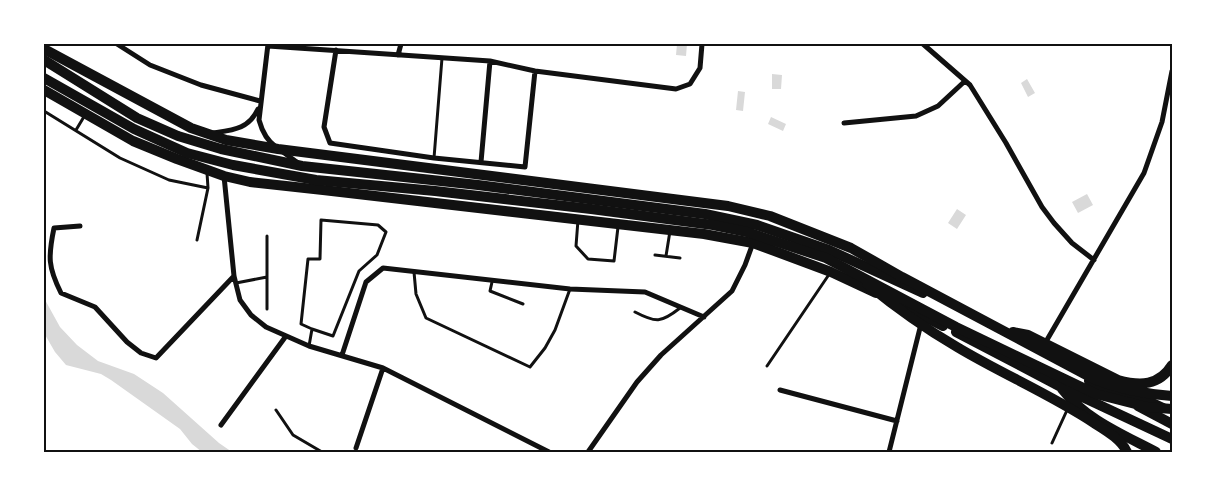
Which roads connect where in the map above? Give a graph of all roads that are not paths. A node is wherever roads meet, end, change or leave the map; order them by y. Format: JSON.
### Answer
{"nodes":[{"id":1,"x":117,"y":44,"type":"edge"},
{"id":2,"x":401,"y":44,"type":"edge"},
{"id":3,"x":702,"y":44,"type":"edge"},
{"id":4,"x":923,"y":44,"type":"edge"},
{"id":5,"x":268,"y":45,"type":"edge"},
{"id":6,"x":44,"y":49,"type":"edge"},
{"id":7,"x":336,"y":50,"type":"junction"},
{"id":8,"x":398,"y":55,"type":"junction"},
{"id":9,"x":442,"y":58,"type":"junction"},
{"id":10,"x":44,"y":60,"type":"edge"},
{"id":11,"x":490,"y":61,"type":"junction"},
{"id":12,"x":535,"y":71,"type":"junction"},
{"id":13,"x":1172,"y":71,"type":"edge"},
{"id":14,"x":44,"y":78,"type":"edge"},
{"id":15,"x":965,"y":80,"type":"junction"},
{"id":16,"x":44,"y":90,"type":"edge"},
{"id":17,"x":260,"y":102,"type":"junction"},
{"id":18,"x":44,"y":112,"type":"edge"},
{"id":19,"x":85,"y":115,"type":"junction"},
{"id":20,"x":844,"y":123,"type":"dead end"},
{"id":21,"x":76,"y":130,"type":"junction"},
{"id":22,"x":178,"y":136,"type":"junction"},
{"id":23,"x":434,"y":158,"type":"junction"},
{"id":24,"x":481,"y":162,"type":"junction"},
{"id":25,"x":302,"y":166,"type":"junction"},
{"id":26,"x":207,"y":170,"type":"junction"},
{"id":27,"x":224,"y":176,"type":"junction"},
{"id":28,"x":208,"y":188,"type":"junction"},
{"id":29,"x":578,"y":220,"type":"junction"},
{"id":30,"x":618,"y":224,"type":"junction"},
{"id":31,"x":80,"y":226,"type":"dead end"},
{"id":32,"x":670,"y":230,"type":"junction"},
{"id":33,"x":267,"y":236,"type":"dead end"},
{"id":34,"x":197,"y":240,"type":"dead end"},
{"id":35,"x":752,"y":243,"type":"junction"},
{"id":36,"x":655,"y":255,"type":"dead end"},
{"id":37,"x":666,"y":256,"type":"junction"},
{"id":38,"x":680,"y":258,"type":"dead end"},
{"id":39,"x":1094,"y":260,"type":"junction"},
{"id":40,"x":848,"y":269,"type":"junction"},
{"id":41,"x":414,"y":272,"type":"junction"},
{"id":42,"x":831,"y":272,"type":"junction"},
{"id":43,"x":234,"y":276,"type":"junction"},
{"id":44,"x":267,"y":277,"type":"junction"},
{"id":45,"x":492,"y":282,"type":"junction"},
{"id":46,"x":236,"y":283,"type":"junction"},
{"id":47,"x":570,"y":289,"type":"junction"},
{"id":48,"x":523,"y":304,"type":"dead end"},
{"id":49,"x":681,"y":307,"type":"junction"},
{"id":50,"x":267,"y":309,"type":"dead end"},
{"id":51,"x":634,"y":312,"type":"dead end"},
{"id":52,"x":923,"y":315,"type":"junction"},
{"id":53,"x":704,"y":317,"type":"junction"},
{"id":54,"x":312,"y":329,"type":"junction"},
{"id":55,"x":1002,"y":329,"type":"junction"},
{"id":56,"x":286,"y":336,"type":"junction"},
{"id":57,"x":309,"y":346,"type":"junction"},
{"id":58,"x":1039,"y":354,"type":"junction"},
{"id":59,"x":342,"y":355,"type":"junction"},
{"id":60,"x":1172,"y":365,"type":"edge"},
{"id":61,"x":767,"y":366,"type":"dead end"},
{"id":62,"x":383,"y":368,"type":"junction"},
{"id":63,"x":1069,"y":371,"type":"junction"},
{"id":64,"x":1061,"y":387,"type":"junction"},
{"id":65,"x":780,"y":390,"type":"dead end"},
{"id":66,"x":1172,"y":396,"type":"edge"},
{"id":67,"x":1071,"y":401,"type":"junction"},
{"id":68,"x":276,"y":410,"type":"dead end"},
{"id":69,"x":1172,"y":411,"type":"edge"},
{"id":70,"x":897,"y":421,"type":"junction"},
{"id":71,"x":1100,"y":421,"type":"junction"},
{"id":72,"x":1172,"y":424,"type":"edge"},
{"id":73,"x":221,"y":425,"type":"dead end"},
{"id":74,"x":1172,"y":439,"type":"edge"},
{"id":75,"x":1052,"y":444,"type":"dead end"},
{"id":76,"x":354,"y":450,"type":"edge"},
{"id":77,"x":322,"y":452,"type":"edge"},
{"id":78,"x":549,"y":452,"type":"edge"},
{"id":79,"x":588,"y":452,"type":"edge"},
{"id":80,"x":890,"y":452,"type":"edge"},
{"id":81,"x":1127,"y":452,"type":"edge"},
{"id":82,"x":1131,"y":452,"type":"edge"},
{"id":83,"x":1156,"y":452,"type":"edge"}],
"edges":[{"from":1,"to":17,"type":"street"},
{"from":2,"to":8,"type":"street"},
{"from":3,"to":12,"type":"street"},
{"from":4,"to":15,"type":"street"},
{"from":5,"to":7,"type":"street"},
{"from":5,"to":17,"type":"street"},
{"from":6,"to":55,"type":"highway"},
{"from":7,"to":8,"type":"street"},
{"from":7,"to":23,"type":"street"},
{"from":8,"to":9,"type":"street"},
{"from":9,"to":11,"type":"street"},
{"from":9,"to":23,"type":"lane"},
{"from":10,"to":22,"type":"highway"},
{"from":11,"to":12,"type":"street"},
{"from":11,"to":24,"type":"street"},
{"from":12,"to":24,"type":"street"},
{"from":13,"to":39,"type":"street"},
{"from":14,"to":40,"type":"highway"},
{"from":15,"to":20,"type":"street"},
{"from":15,"to":39,"type":"street"},
{"from":16,"to":19,"type":"highway"},
{"from":17,"to":22,"type":"street"},
{"from":17,"to":25,"type":"street"},
{"from":18,"to":21,"type":"lane"},
{"from":19,"to":21,"type":"lane"},
{"from":19,"to":26,"type":"highway"},
{"from":21,"to":28,"type":"lane"},
{"from":22,"to":25,"type":"highway"},
{"from":23,"to":24,"type":"street"},
{"from":25,"to":58,"type":"highway"},
{"from":26,"to":27,"type":"highway"},
{"from":26,"to":28,"type":"lane"},
{"from":27,"to":29,"type":"highway"},
{"from":27,"to":43,"type":"street"},
{"from":28,"to":34,"type":"lane"},
{"from":29,"to":30,"type":"highway"},
{"from":29,"to":30,"type":"lane"},
{"from":30,"to":32,"type":"highway"},
{"from":31,"to":43,"type":"street"},
{"from":32,"to":35,"type":"highway"},
{"from":32,"to":37,"type":"lane"},
{"from":33,"to":44,"type":"lane"},
{"from":35,"to":42,"type":"highway"},
{"from":35,"to":53,"type":"street"},
{"from":36,"to":37,"type":"lane"},
{"from":37,"to":38,"type":"lane"},
{"from":39,"to":58,"type":"street"},
{"from":40,"to":69,"type":"highway"},
{"from":40,"to":81,"type":"highway"},
{"from":41,"to":45,"type":"street"},
{"from":41,"to":47,"type":"lane"},
{"from":41,"to":59,"type":"street"},
{"from":42,"to":52,"type":"highway"},
{"from":42,"to":61,"type":"lane"},
{"from":43,"to":46,"type":"street"},
{"from":44,"to":46,"type":"lane"},
{"from":44,"to":50,"type":"lane"},
{"from":45,"to":47,"type":"street"},
{"from":45,"to":48,"type":"lane"},
{"from":46,"to":56,"type":"street"},
{"from":47,"to":49,"type":"street"},
{"from":49,"to":51,"type":"lane"},
{"from":49,"to":53,"type":"street"},
{"from":52,"to":64,"type":"highway"},
{"from":52,"to":70,"type":"street"},
{"from":53,"to":79,"type":"street"},
{"from":54,"to":54,"type":"lane"},
{"from":54,"to":57,"type":"lane"},
{"from":55,"to":60,"type":"highway"},
{"from":55,"to":66,"type":"highway"},
{"from":56,"to":57,"type":"street"},
{"from":56,"to":73,"type":"street"},
{"from":57,"to":59,"type":"street"},
{"from":58,"to":63,"type":"highway"},
{"from":59,"to":62,"type":"street"},
{"from":62,"to":76,"type":"street"},
{"from":62,"to":78,"type":"street"},
{"from":63,"to":69,"type":"highway"},
{"from":63,"to":72,"type":"highway"},
{"from":64,"to":67,"type":"highway"},
{"from":64,"to":74,"type":"highway"},
{"from":65,"to":70,"type":"street"},
{"from":67,"to":71,"type":"highway"},
{"from":67,"to":75,"type":"lane"},
{"from":68,"to":77,"type":"lane"},
{"from":70,"to":80,"type":"street"},
{"from":71,"to":82,"type":"highway"},
{"from":71,"to":83,"type":"highway"}]}
